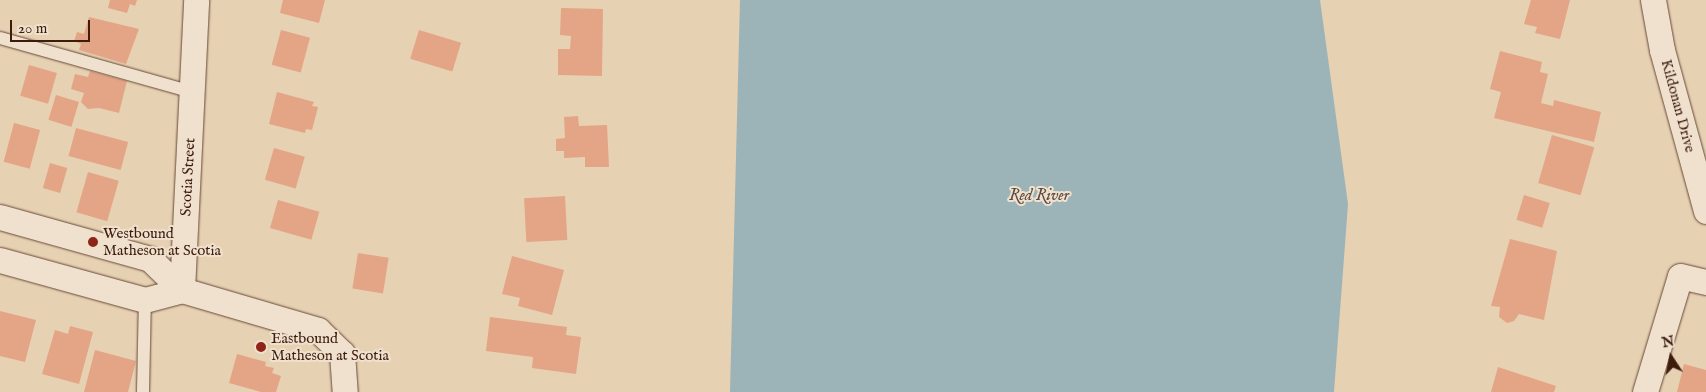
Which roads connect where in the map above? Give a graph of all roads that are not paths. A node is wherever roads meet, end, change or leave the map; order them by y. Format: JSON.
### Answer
{"nodes":[{"id":1,"x":196,"y":0,"type":"edge"},
{"id":2,"x":1653,"y":0,"type":"edge"},
{"id":3,"x":0,"y":38,"type":"edge"},
{"id":4,"x":192,"y":92,"type":"junction"},
{"id":5,"x":1706,"y":211,"type":"edge"},
{"id":6,"x":0,"y":217,"type":"edge"},
{"id":7,"x":0,"y":260,"type":"edge"},
{"id":8,"x":1706,"y":282,"type":"edge"},
{"id":9,"x":182,"y":290,"type":"junction"},
{"id":10,"x":146,"y":300,"type":"junction"},
{"id":11,"x":143,"y":392,"type":"edge"},
{"id":12,"x":345,"y":392,"type":"edge"},
{"id":13,"x":1645,"y":392,"type":"edge"}],
"edges":[{"from":1,"to":4,"type":"street","name":"Scotia Street"},
{"from":2,"to":5,"type":"street","name":"Kildonan Drive"},
{"from":3,"to":4,"type":"lane"},
{"from":4,"to":9,"type":"street","name":"Scotia Street"},
{"from":6,"to":9,"type":"street"},
{"from":7,"to":10,"type":"street"},
{"from":8,"to":13,"type":"street"},
{"from":9,"to":10,"type":"street"},
{"from":9,"to":12,"type":"street"},
{"from":10,"to":11,"type":"lane"}]}
